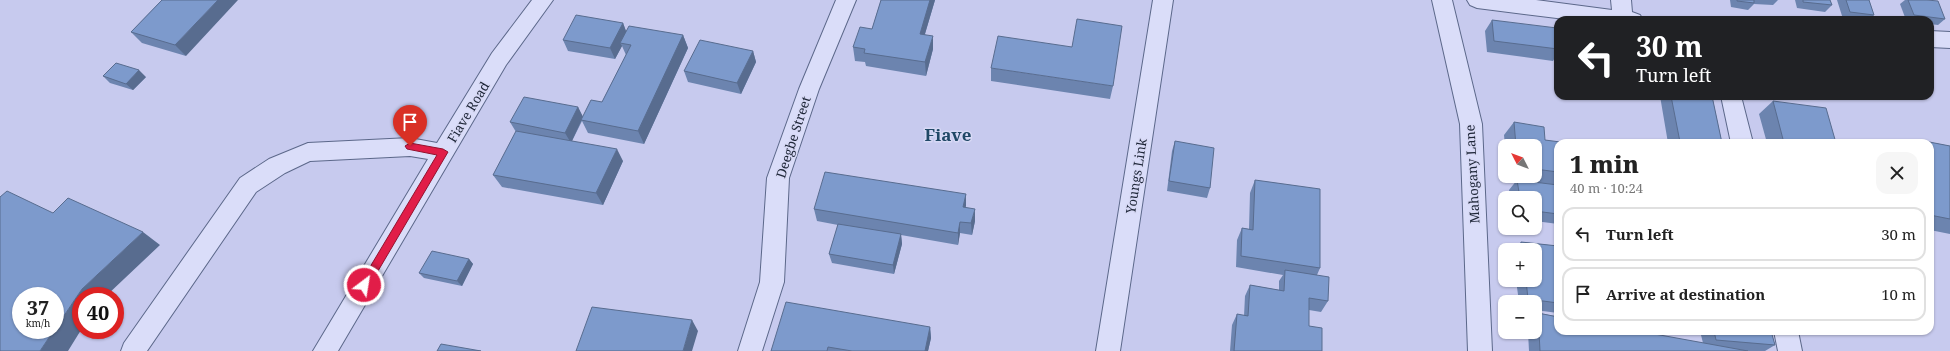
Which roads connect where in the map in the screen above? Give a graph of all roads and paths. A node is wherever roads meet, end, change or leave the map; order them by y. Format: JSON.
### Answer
{"nodes":[{"id":1,"x":543,"y":0,"type":"edge"},
{"id":2,"x":846,"y":0,"type":"edge"},
{"id":3,"x":1163,"y":0,"type":"edge"},
{"id":4,"x":1442,"y":0,"type":"edge"},
{"id":5,"x":1477,"y":0,"type":"edge"},
{"id":6,"x":1625,"y":13,"type":"edge"},
{"id":7,"x":1934,"y":39,"type":"edge"},
{"id":8,"x":1950,"y":40,"type":"edge"},
{"id":9,"x":1732,"y":100,"type":"edge"},
{"id":10,"x":1741,"y":139,"type":"edge"},
{"id":11,"x":443,"y":152,"type":"junction"},
{"id":12,"x":1787,"y":335,"type":"edge"},
{"id":13,"x":133,"y":351,"type":"edge"},
{"id":14,"x":325,"y":351,"type":"edge"},
{"id":15,"x":750,"y":351,"type":"edge"},
{"id":16,"x":1108,"y":351,"type":"edge"},
{"id":17,"x":1480,"y":351,"type":"edge"},
{"id":18,"x":1790,"y":351,"type":"edge"}],
"edges":[{"from":1,"to":11,"type":"street","name":"Fiave Road"},
{"from":2,"to":15,"type":"street","name":"Deegbe Street"},
{"from":3,"to":16,"type":"street","name":"Youngs Link"},
{"from":4,"to":17,"type":"street","name":"Mahogany Lane"},
{"from":5,"to":6,"type":"street"},
{"from":7,"to":8,"type":"street"},
{"from":9,"to":10,"type":"street"},
{"from":11,"to":13,"type":"street"},
{"from":11,"to":14,"type":"street","name":"Fiave Road"},
{"from":12,"to":18,"type":"street"}]}
